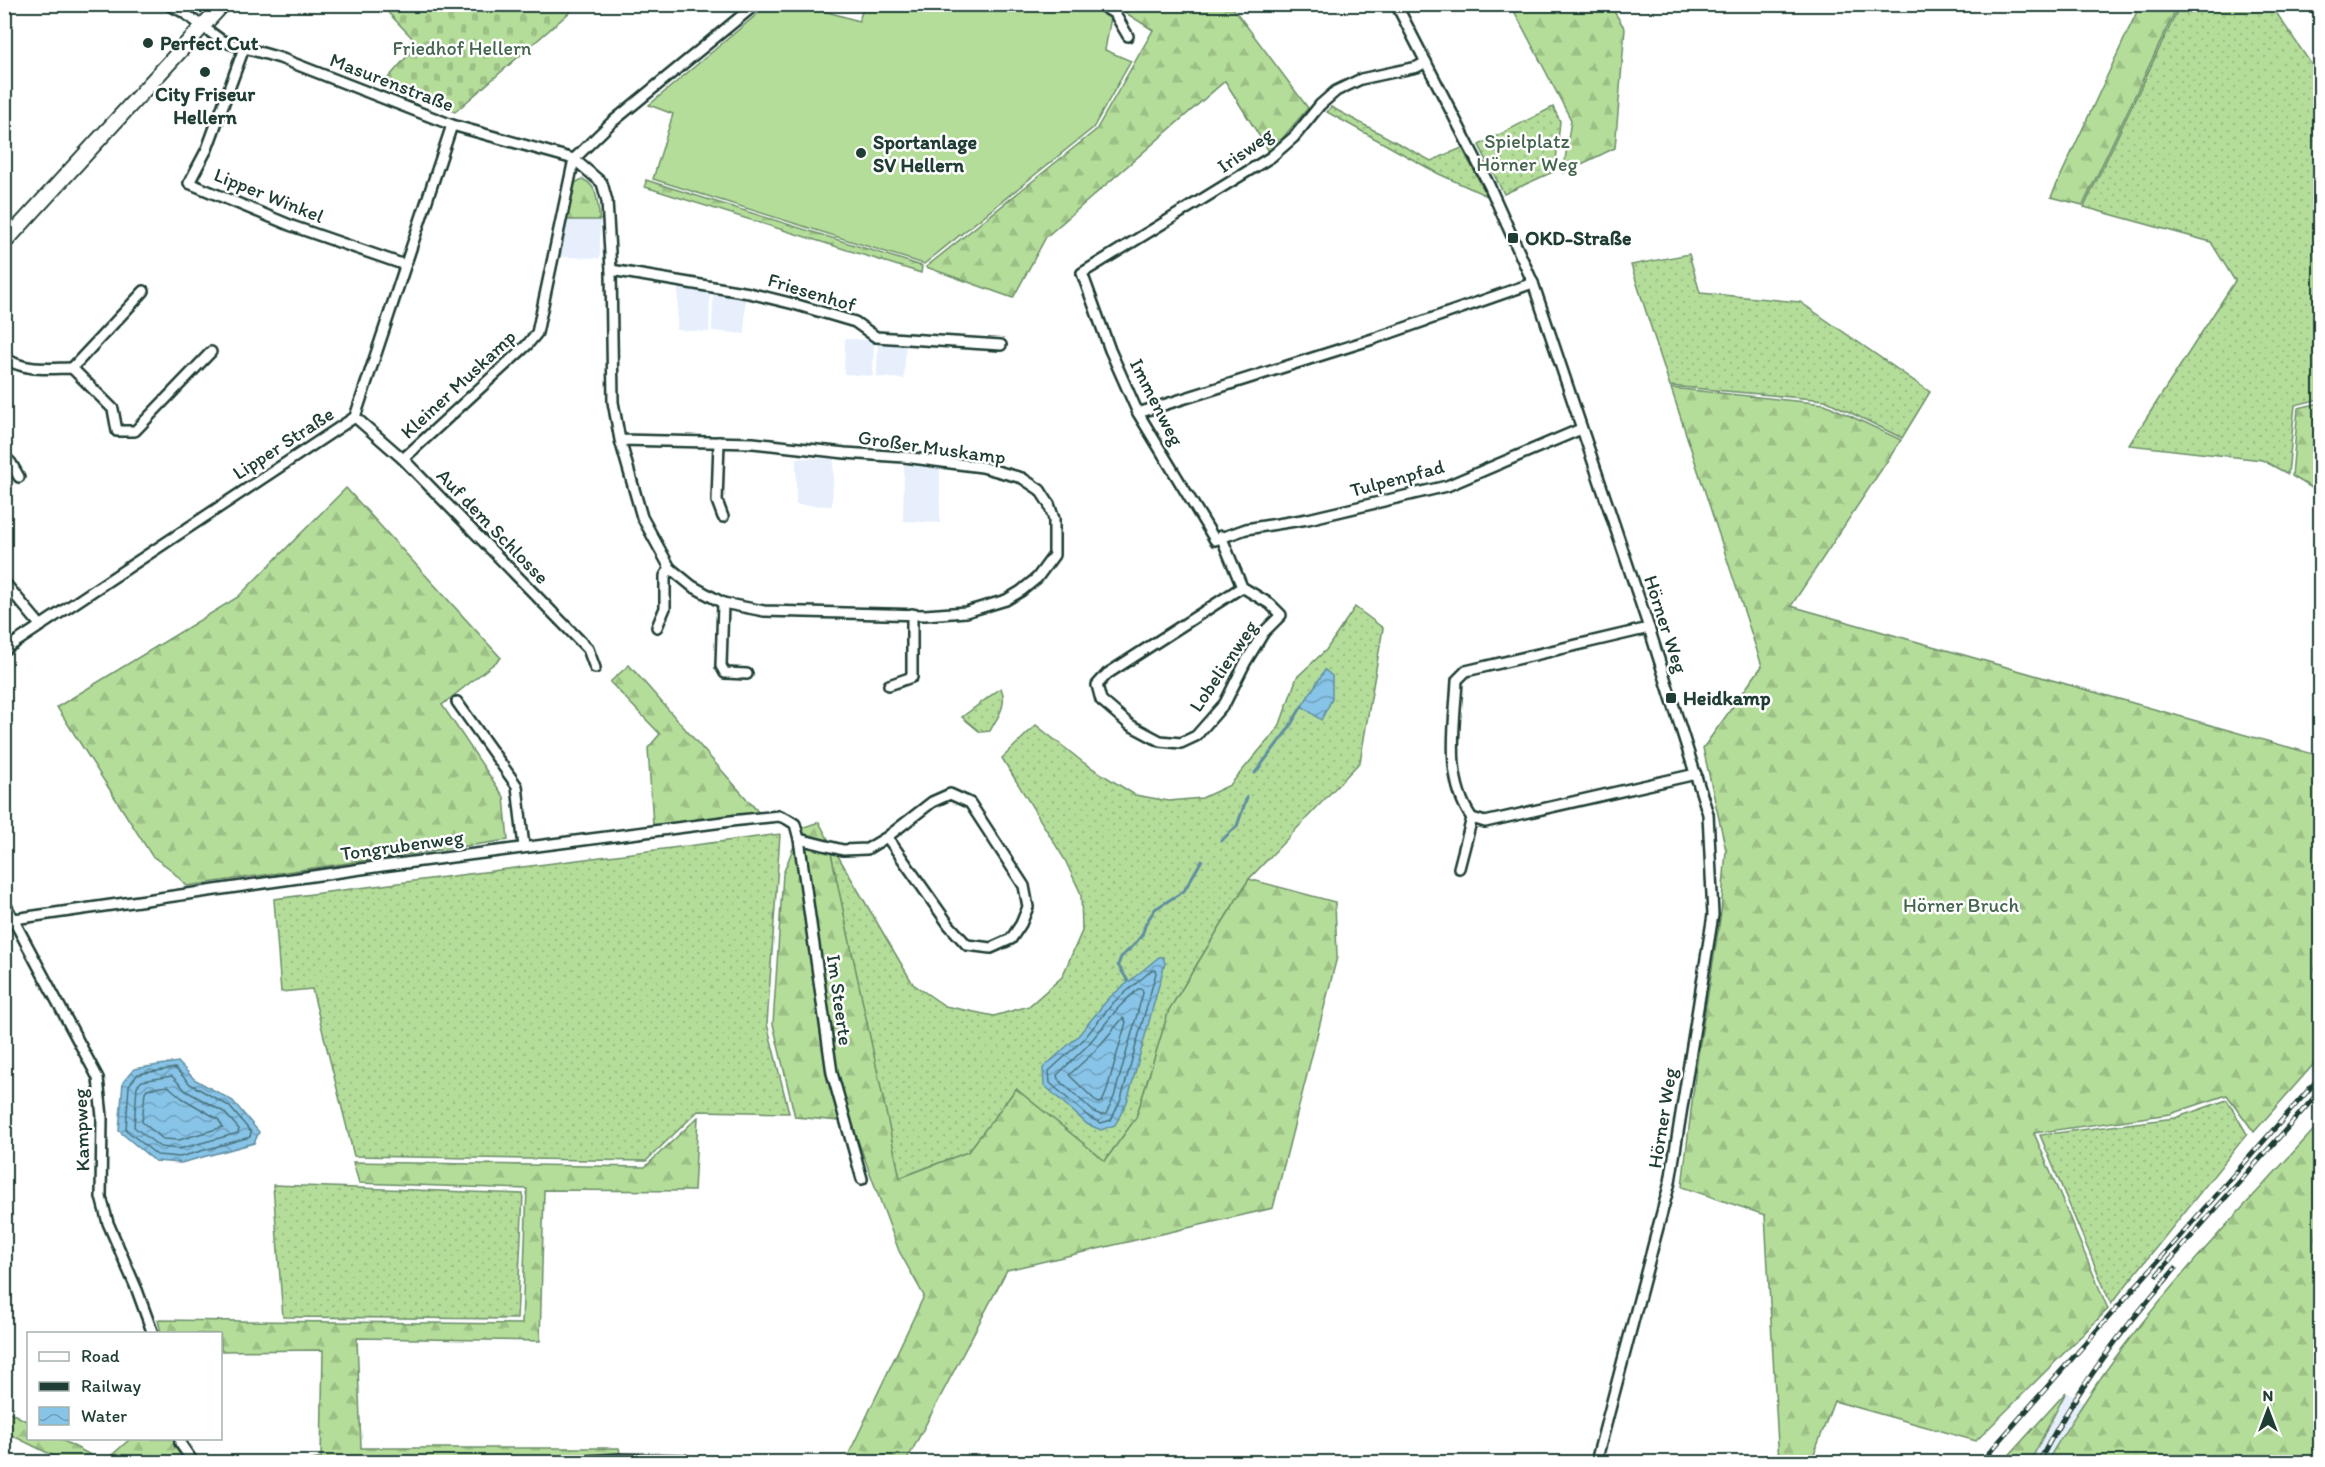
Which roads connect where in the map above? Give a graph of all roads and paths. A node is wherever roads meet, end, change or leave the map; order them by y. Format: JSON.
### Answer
{"nodes":[{"id":1,"x":167,"y":4,"type":"edge"},
{"id":2,"x":223,"y":4,"type":"edge"},
{"id":3,"x":756,"y":4,"type":"edge"},
{"id":4,"x":1099,"y":4,"type":"edge"},
{"id":5,"x":1396,"y":4,"type":"edge"},
{"id":6,"x":203,"y":27,"type":"junction"},
{"id":7,"x":1128,"y":36,"type":"dead end"},
{"id":8,"x":244,"y":48,"type":"junction"},
{"id":9,"x":1426,"y":62,"type":"junction"},
{"id":10,"x":452,"y":125,"type":"junction"},
{"id":11,"x":574,"y":159,"type":"junction"},
{"id":12,"x":4,"y":243,"type":"edge"},
{"id":13,"x":405,"y":265,"type":"junction"},
{"id":14,"x":611,"y":270,"type":"junction"},
{"id":15,"x":1082,"y":273,"type":"joint"},
{"id":16,"x":1533,"y":283,"type":"junction"},
{"id":17,"x":144,"y":291,"type":"dead end"},
{"id":18,"x":1001,"y":345,"type":"dead end"},
{"id":19,"x":211,"y":352,"type":"dead end"},
{"id":20,"x":4,"y":357,"type":"edge"},
{"id":21,"x":72,"y":368,"type":"junction"},
{"id":22,"x":1138,"y":413,"type":"junction"},
{"id":23,"x":355,"y":417,"type":"junction"},
{"id":24,"x":1581,"y":429,"type":"junction"},
{"id":25,"x":620,"y":440,"type":"junction"},
{"id":26,"x":719,"y":442,"type":"junction"},
{"id":27,"x":4,"y":456,"type":"edge"},
{"id":28,"x":403,"y":459,"type":"junction"},
{"id":29,"x":18,"y":477,"type":"dead end"},
{"id":30,"x":723,"y":518,"type":"dead end"},
{"id":31,"x":1218,"y":538,"type":"junction"},
{"id":32,"x":670,"y":568,"type":"junction"},
{"id":33,"x":4,"y":582,"type":"edge"},
{"id":34,"x":1242,"y":587,"type":"junction"},
{"id":35,"x":723,"y":603,"type":"junction"},
{"id":36,"x":912,"y":614,"type":"junction"},
{"id":37,"x":41,"y":626,"type":"junction"},
{"id":38,"x":657,"y":627,"type":"dead end"},
{"id":39,"x":1649,"y":628,"type":"junction"},
{"id":40,"x":4,"y":650,"type":"edge"},
{"id":41,"x":595,"y":668,"type":"dead end"},
{"id":42,"x":747,"y":674,"type":"dead end"},
{"id":43,"x":889,"y":685,"type":"dead end"},
{"id":44,"x":457,"y":702,"type":"dead end"},
{"id":45,"x":1696,"y":774,"type":"junction"},
{"id":46,"x":1472,"y":818,"type":"junction"},
{"id":47,"x":795,"y":824,"type":"joint"},
{"id":48,"x":888,"y":837,"type":"junction"},
{"id":49,"x":799,"y":839,"type":"junction"},
{"id":50,"x":524,"y":847,"type":"junction"},
{"id":51,"x":1459,"y":868,"type":"dead end"},
{"id":52,"x":4,"y":902,"type":"edge"},
{"id":53,"x":14,"y":919,"type":"junction"},
{"id":54,"x":862,"y":1179,"type":"dead end"},
{"id":55,"x":152,"y":1332,"type":"edge"},
{"id":56,"x":180,"y":1441,"type":"edge"},
{"id":57,"x":684,"y":1460,"type":"dead end"},
{"id":58,"x":193,"y":1462,"type":"edge"},
{"id":59,"x":569,"y":1462,"type":"edge"},
{"id":60,"x":1596,"y":1462,"type":"edge"}],
"edges":[{"from":1,"to":6,"type":"street","name":"Masurenstraße"},
{"from":2,"to":6,"type":"main road"},
{"from":3,"to":11,"type":"street"},
{"from":4,"to":7,"type":"street"},
{"from":5,"to":9,"type":"street","name":"Hörner Weg"},
{"from":6,"to":8,"type":"street","name":"Masurenstraße"},
{"from":6,"to":12,"type":"main road"},
{"from":8,"to":10,"type":"street","name":"Masurenstraße"},
{"from":8,"to":13,"type":"street","name":"Lipper Winkel"},
{"from":9,"to":15,"type":"street","name":"Irisweg"},
{"from":9,"to":16,"type":"street","name":"Hörner Weg"},
{"from":10,"to":11,"type":"street","name":"Masurenstraße"},
{"from":10,"to":13,"type":"street","name":"Lipper Straße"},
{"from":11,"to":14,"type":"street","name":"Großer Muskamp"},
{"from":11,"to":28,"type":"street","name":"Kleiner Muskamp"},
{"from":13,"to":23,"type":"street","name":"Lipper Straße"},
{"from":14,"to":18,"type":"street","name":"Friesenhof"},
{"from":14,"to":25,"type":"street","name":"Großer Muskamp"},
{"from":15,"to":22,"type":"street","name":"Immenweg"},
{"from":16,"to":22,"type":"street"},
{"from":16,"to":24,"type":"street","name":"Hörner Weg"},
{"from":17,"to":21,"type":"street"},
{"from":19,"to":21,"type":"street"},
{"from":20,"to":21,"type":"street"},
{"from":22,"to":31,"type":"street","name":"Immenweg"},
{"from":23,"to":28,"type":"street","name":"Auf dem Schlosse"},
{"from":23,"to":37,"type":"street","name":"Lipper Straße"},
{"from":24,"to":31,"type":"street","name":"Tulpenpfad"},
{"from":24,"to":39,"type":"street","name":"Hörner Weg"},
{"from":25,"to":26,"type":"street","name":"Großer Muskamp"},
{"from":25,"to":32,"type":"street","name":"Großer Muskamp"},
{"from":26,"to":30,"type":"street"},
{"from":26,"to":36,"type":"street","name":"Großer Muskamp"},
{"from":27,"to":29,"type":"street"},
{"from":28,"to":41,"type":"street","name":"Auf dem Schlosse"},
{"from":31,"to":34,"type":"street","name":"Lobelienweg"},
{"from":32,"to":35,"type":"street","name":"Großer Muskamp"},
{"from":32,"to":38,"type":"street"},
{"from":33,"to":37,"type":"street"},
{"from":34,"to":34,"type":"street","name":"Lobelienweg"},
{"from":35,"to":36,"type":"street","name":"Großer Muskamp"},
{"from":35,"to":42,"type":"street"},
{"from":36,"to":43,"type":"street"},
{"from":37,"to":40,"type":"street","name":"Lipper Straße"},
{"from":39,"to":45,"type":"street","name":"Hörner Weg"},
{"from":39,"to":46,"type":"street"},
{"from":44,"to":50,"type":"street"},
{"from":45,"to":46,"type":"street"},
{"from":45,"to":60,"type":"street","name":"Hörner Weg"},
{"from":46,"to":51,"type":"street"},
{"from":47,"to":49,"type":"street","name":"Im Steerte"},
{"from":47,"to":50,"type":"street","name":"Tongrubenweg"},
{"from":48,"to":48,"type":"street"},
{"from":48,"to":49,"type":"street"},
{"from":49,"to":54,"type":"street","name":"Im Steerte"},
{"from":50,"to":53,"type":"street","name":"Tongrubenweg"},
{"from":52,"to":53,"type":"street","name":"Kampweg"},
{"from":53,"to":55,"type":"street","name":"Kampweg"},
{"from":56,"to":58,"type":"street"},
{"from":57,"to":59,"type":"street"}]}
